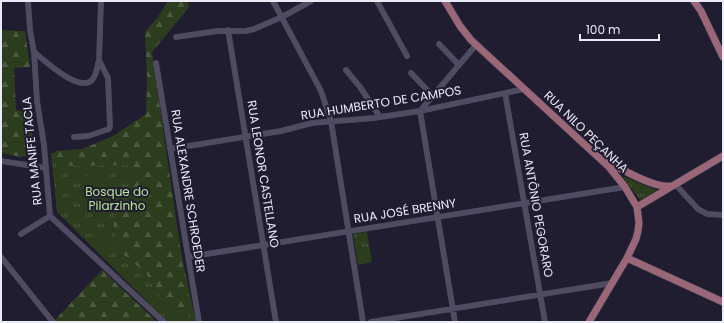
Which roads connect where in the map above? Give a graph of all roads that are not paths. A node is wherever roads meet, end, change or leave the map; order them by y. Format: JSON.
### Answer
{"nodes":[{"id":1,"x":28,"y":1,"type":"edge"},
{"id":2,"x":101,"y":1,"type":"edge"},
{"id":3,"x":273,"y":1,"type":"edge"},
{"id":4,"x":311,"y":1,"type":"edge"},
{"id":5,"x":377,"y":1,"type":"edge"},
{"id":6,"x":445,"y":1,"type":"edge"},
{"id":7,"x":694,"y":1,"type":"edge"},
{"id":8,"x":282,"y":17,"type":"junction"},
{"id":9,"x":228,"y":30,"type":"junction"},
{"id":10,"x":176,"y":37,"type":"dead end"},
{"id":11,"x":439,"y":44,"type":"dead end"},
{"id":12,"x":476,"y":45,"type":"junction"},
{"id":13,"x":34,"y":52,"type":"junction"},
{"id":14,"x":407,"y":56,"type":"dead end"},
{"id":15,"x":723,"y":57,"type":"edge"},
{"id":16,"x":99,"y":60,"type":"junction"},
{"id":17,"x":156,"y":63,"type":"dead end"},
{"id":18,"x":459,"y":65,"type":"junction"},
{"id":19,"x":346,"y":70,"type":"dead end"},
{"id":20,"x":411,"y":73,"type":"dead end"},
{"id":21,"x":524,"y":89,"type":"junction"},
{"id":22,"x":505,"y":93,"type":"junction"},
{"id":23,"x":433,"y":96,"type":"junction"},
{"id":24,"x":420,"y":111,"type":"junction"},
{"id":25,"x":380,"y":117,"type":"junction"},
{"id":26,"x":331,"y":121,"type":"junction"},
{"id":27,"x":74,"y":137,"type":"dead end"},
{"id":28,"x":246,"y":137,"type":"junction"},
{"id":29,"x":170,"y":149,"type":"junction"},
{"id":30,"x":723,"y":156,"type":"edge"},
{"id":31,"x":601,"y":158,"type":"junction"},
{"id":32,"x":1,"y":161,"type":"edge"},
{"id":33,"x":46,"y":168,"type":"junction"},
{"id":34,"x":675,"y":184,"type":"junction"},
{"id":35,"x":625,"y":187,"type":"junction"},
{"id":36,"x":524,"y":203,"type":"junction"},
{"id":37,"x":637,"y":207,"type":"junction"},
{"id":38,"x":723,"y":215,"type":"edge"},
{"id":39,"x":50,"y":216,"type":"junction"},
{"id":40,"x":438,"y":217,"type":"junction"},
{"id":41,"x":349,"y":231,"type":"junction"},
{"id":42,"x":20,"y":234,"type":"dead end"},
{"id":43,"x":263,"y":245,"type":"junction"},
{"id":44,"x":1,"y":257,"type":"edge"},
{"id":45,"x":188,"y":257,"type":"junction"},
{"id":46,"x":627,"y":258,"type":"junction"},
{"id":47,"x":612,"y":283,"type":"junction"},
{"id":48,"x":540,"y":295,"type":"junction"},
{"id":49,"x":723,"y":302,"type":"edge"},
{"id":50,"x":453,"y":309,"type":"junction"},
{"id":51,"x":53,"y":322,"type":"edge"},
{"id":52,"x":164,"y":322,"type":"edge"},
{"id":53,"x":199,"y":322,"type":"edge"},
{"id":54,"x":276,"y":322,"type":"edge"},
{"id":55,"x":363,"y":322,"type":"edge"},
{"id":56,"x":371,"y":322,"type":"edge"},
{"id":57,"x":455,"y":322,"type":"edge"},
{"id":58,"x":545,"y":322,"type":"edge"},
{"id":59,"x":589,"y":322,"type":"edge"}],
"edges":[{"from":1,"to":13,"type":"street","name":"RUA MANIFE TACLA"},
{"from":2,"to":16,"type":"street"},
{"from":3,"to":8,"type":"street"},
{"from":4,"to":8,"type":"street"},
{"from":5,"to":14,"type":"street"},
{"from":6,"to":12,"type":"main road","name":"RUA NILO PEÇANHA"},
{"from":7,"to":15,"type":"main road"},
{"from":8,"to":9,"type":"street"},
{"from":8,"to":26,"type":"street"},
{"from":9,"to":10,"type":"street"},
{"from":9,"to":28,"type":"street","name":"RUA LEONOR CASTELLANO"},
{"from":11,"to":18,"type":"street"},
{"from":12,"to":18,"type":"street"},
{"from":12,"to":21,"type":"main road","name":"RUA NILO PEÇANHA"},
{"from":13,"to":16,"type":"street"},
{"from":13,"to":33,"type":"street","name":"RUA MANIFE TACLA"},
{"from":16,"to":27,"type":"street"},
{"from":17,"to":29,"type":"street","name":"RUA ALEXANDRE SCHROEDER"},
{"from":18,"to":23,"type":"street"},
{"from":19,"to":25,"type":"street"},
{"from":20,"to":23,"type":"street"},
{"from":21,"to":22,"type":"street","name":"RUA HUMBERTO DE CAMPOS"},
{"from":21,"to":31,"type":"main road","name":"RUA NILO PEÇANHA"},
{"from":22,"to":24,"type":"street","name":"RUA HUMBERTO DE CAMPOS"},
{"from":22,"to":36,"type":"street","name":"RUA ANTÔNIO PEGORARO"},
{"from":23,"to":24,"type":"street"},
{"from":24,"to":25,"type":"street","name":"RUA HUMBERTO DE CAMPOS"},
{"from":24,"to":40,"type":"street"},
{"from":25,"to":26,"type":"street","name":"RUA HUMBERTO DE CAMPOS"},
{"from":26,"to":28,"type":"street","name":"RUA HUMBERTO DE CAMPOS"},
{"from":26,"to":41,"type":"street"},
{"from":28,"to":29,"type":"street","name":"RUA HUMBERTO DE CAMPOS"},
{"from":28,"to":43,"type":"street","name":"RUA LEONOR CASTELLANO"},
{"from":29,"to":45,"type":"street","name":"RUA ALEXANDRE SCHROEDER"},
{"from":30,"to":34,"type":"main road"},
{"from":31,"to":34,"type":"main road"},
{"from":31,"to":35,"type":"main road","name":"RUA NILO PEÇANHA"},
{"from":32,"to":33,"type":"street"},
{"from":33,"to":39,"type":"street","name":"RUA MANIFE TACLA"},
{"from":34,"to":37,"type":"main road"},
{"from":34,"to":38,"type":"street"},
{"from":35,"to":36,"type":"street","name":"RUA JOSÉ BRENNY"},
{"from":35,"to":37,"type":"main road","name":"RUA NILO PEÇANHA"},
{"from":36,"to":40,"type":"street","name":"RUA JOSÉ BRENNY"},
{"from":36,"to":48,"type":"street","name":"RUA ANTÔNIO PEGORARO"},
{"from":37,"to":46,"type":"main road","name":"RUA NILO PEÇANHA"},
{"from":39,"to":42,"type":"street"},
{"from":39,"to":52,"type":"street","name":"RUA MANIFE TACLA"},
{"from":40,"to":41,"type":"street","name":"RUA JOSÉ BRENNY"},
{"from":40,"to":50,"type":"street"},
{"from":41,"to":43,"type":"street","name":"RUA JOSÉ BRENNY"},
{"from":41,"to":55,"type":"street"},
{"from":43,"to":45,"type":"street","name":"RUA JOSÉ BRENNY"},
{"from":43,"to":54,"type":"street","name":"RUA LEONOR CASTELLANO"},
{"from":44,"to":51,"type":"street"},
{"from":45,"to":53,"type":"street","name":"RUA ALEXANDRE SCHROEDER"},
{"from":46,"to":47,"type":"main road","name":"RUA NILO PEÇANHA"},
{"from":46,"to":49,"type":"main road"},
{"from":47,"to":48,"type":"street"},
{"from":47,"to":59,"type":"main road","name":"RUA NILO PEÇANHA"},
{"from":48,"to":50,"type":"street"},
{"from":48,"to":58,"type":"street","name":"RUA ANTÔNIO PEGORARO"},
{"from":50,"to":56,"type":"street"},
{"from":50,"to":57,"type":"street"}]}
